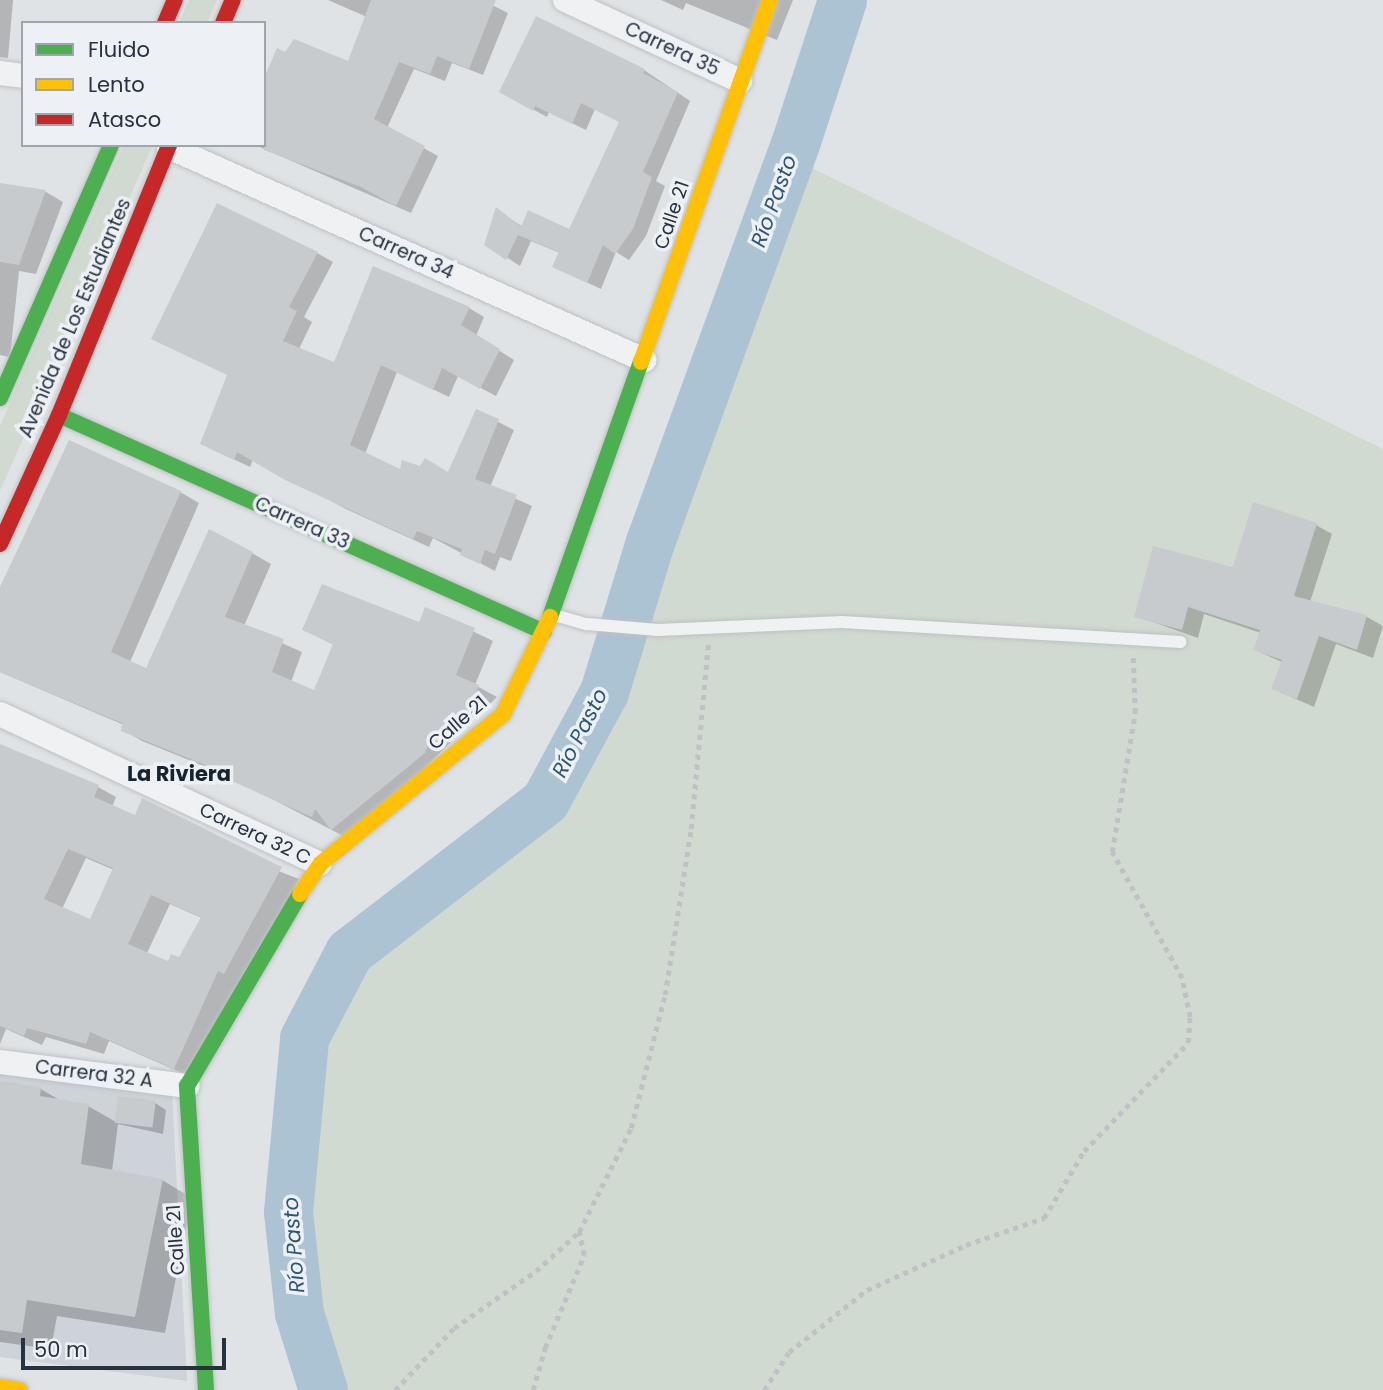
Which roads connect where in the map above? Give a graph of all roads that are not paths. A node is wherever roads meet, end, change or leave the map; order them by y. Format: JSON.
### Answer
{"nodes":[{"id":1,"x":175,"y":0,"type":"edge"},
{"id":2,"x":233,"y":0,"type":"edge"},
{"id":3,"x":565,"y":0,"type":"edge"},
{"id":4,"x":770,"y":0,"type":"edge"},
{"id":5,"x":166,"y":21,"type":"edge"},
{"id":6,"x":224,"y":21,"type":"edge"},
{"id":7,"x":0,"y":73,"type":"edge"},
{"id":8,"x":21,"y":76,"type":"edge"},
{"id":9,"x":740,"y":81,"type":"junction"},
{"id":10,"x":110,"y":147,"type":"edge"},
{"id":11,"x":169,"y":147,"type":"edge"},
{"id":12,"x":171,"y":147,"type":"edge"},
{"id":13,"x":644,"y":360,"type":"junction"},
{"id":14,"x":6,"y":371,"type":"edge"},
{"id":15,"x":0,"y":398,"type":"edge"},
{"id":16,"x":59,"y":415,"type":"junction"},
{"id":17,"x":0,"y":544,"type":"edge"},
{"id":18,"x":551,"y":614,"type":"junction"},
{"id":19,"x":544,"y":632,"type":"junction"},
{"id":20,"x":1180,"y":642,"type":"dead end"},
{"id":21,"x":0,"y":714,"type":"edge"},
{"id":22,"x":320,"y":864,"type":"junction"},
{"id":23,"x":0,"y":1062,"type":"edge"},
{"id":24,"x":187,"y":1086,"type":"junction"},
{"id":25,"x":0,"y":1387,"type":"edge"},
{"id":26,"x":14,"y":1390,"type":"edge"},
{"id":27,"x":20,"y":1390,"type":"edge"},
{"id":28,"x":206,"y":1390,"type":"edge"}],
"edges":[{"from":1,"to":5,"type":"street"},
{"from":2,"to":6,"type":"street"},
{"from":3,"to":9,"type":"street","name":"Carrera 35"},
{"from":4,"to":9,"type":"street","name":"Calle 21"},
{"from":7,"to":8,"type":"street"},
{"from":9,"to":13,"type":"street","name":"Calle 21"},
{"from":10,"to":14,"type":"street","name":"Avenida de Los Estudiantes"},
{"from":11,"to":16,"type":"street","name":"Avenida de Los Estudiantes"},
{"from":12,"to":13,"type":"street","name":"Carrera 34"},
{"from":13,"to":18,"type":"street","name":"Calle 21"},
{"from":14,"to":15,"type":"street","name":"Avenida de Los Estudiantes"},
{"from":16,"to":17,"type":"street","name":"Avenida de Los Estudiantes"},
{"from":16,"to":19,"type":"street","name":"Carrera 33"},
{"from":18,"to":19,"type":"street","name":"Calle 21"},
{"from":18,"to":20,"type":"lane"},
{"from":19,"to":22,"type":"street","name":"Calle 21"},
{"from":21,"to":22,"type":"street","name":"Carrera 32 C"},
{"from":22,"to":24,"type":"street","name":"Calle 21"},
{"from":23,"to":24,"type":"street","name":"Carrera 32 A"},
{"from":24,"to":28,"type":"street","name":"Calle 21"},
{"from":25,"to":26,"type":"street"},
{"from":26,"to":27,"type":"street"}]}
